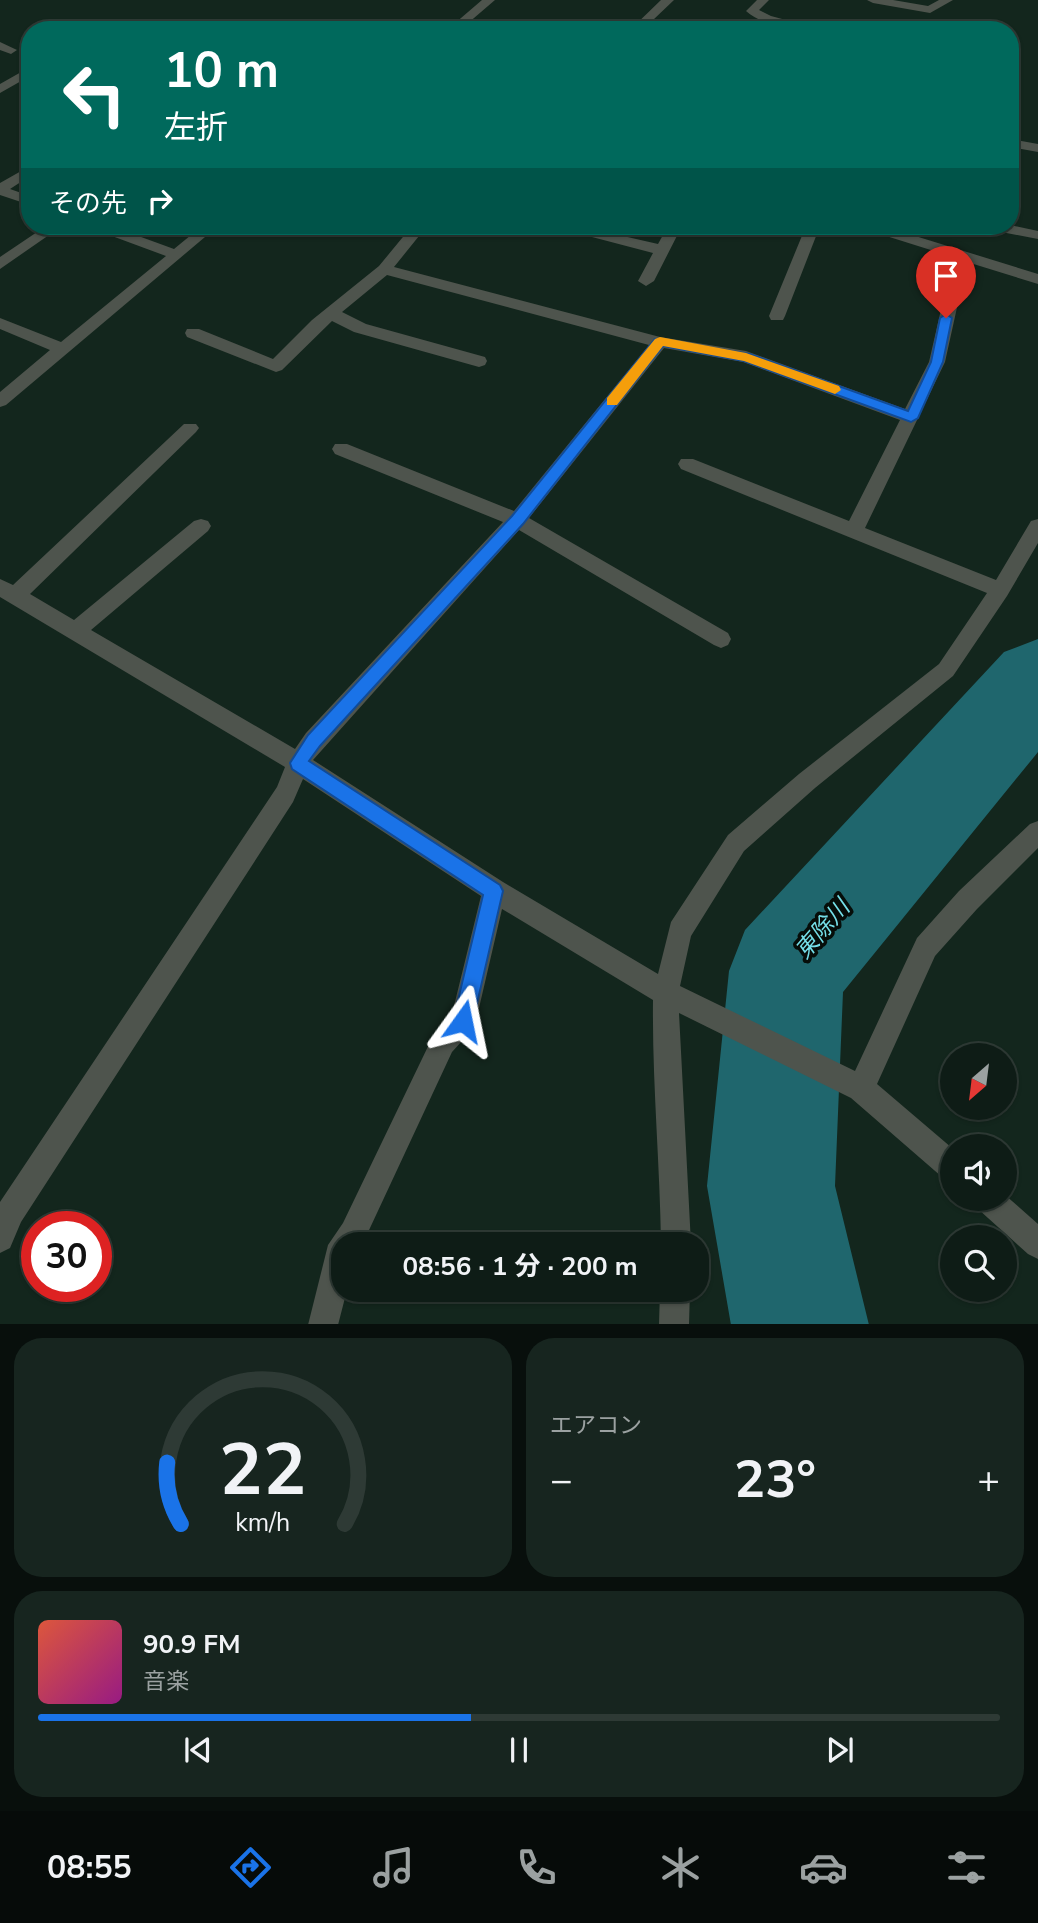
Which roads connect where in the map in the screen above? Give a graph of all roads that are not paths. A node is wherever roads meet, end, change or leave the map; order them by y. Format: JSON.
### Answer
{"nodes":[{"id":1,"x":486,"y":0,"type":"edge"},
{"id":2,"x":668,"y":0,"type":"edge"},
{"id":3,"x":763,"y":0,"type":"edge"},
{"id":4,"x":873,"y":0,"type":"edge"},
{"id":5,"x":947,"y":0,"type":"edge"},
{"id":6,"x":463,"y":21,"type":"edge"},
{"id":7,"x":646,"y":21,"type":"edge"},
{"id":8,"x":776,"y":21,"type":"edge"},
{"id":9,"x":21,"y":76,"type":"edge"},
{"id":10,"x":0,"y":89,"type":"edge"},
{"id":11,"x":1019,"y":145,"type":"edge"},
{"id":12,"x":1038,"y":148,"type":"edge"},
{"id":13,"x":21,"y":176,"type":"edge"},
{"id":14,"x":0,"y":190,"type":"edge"},
{"id":15,"x":21,"y":198,"type":"edge"},
{"id":16,"x":1019,"y":231,"type":"edge"},
{"id":17,"x":42,"y":235,"type":"edge"},
{"id":18,"x":123,"y":235,"type":"edge"},
{"id":19,"x":199,"y":235,"type":"edge"},
{"id":20,"x":412,"y":235,"type":"edge"},
{"id":21,"x":601,"y":235,"type":"edge"},
{"id":22,"x":670,"y":235,"type":"edge"},
{"id":23,"x":810,"y":235,"type":"edge"},
{"id":24,"x":898,"y":235,"type":"edge"},
{"id":25,"x":1038,"y":235,"type":"edge"},
{"id":26,"x":662,"y":250,"type":"junction"},
{"id":27,"x":175,"y":254,"type":"junction"},
{"id":28,"x":961,"y":255,"type":"junction"},
{"id":29,"x":0,"y":264,"type":"edge"},
{"id":30,"x":384,"y":269,"type":"junction"},
{"id":31,"x":1038,"y":279,"type":"edge"},
{"id":32,"x":646,"y":281,"type":"dead end"},
{"id":33,"x":332,"y":314,"type":"junction"},
{"id":34,"x":778,"y":316,"type":"dead end"},
{"id":35,"x":0,"y":323,"type":"edge"},
{"id":36,"x":193,"y":333,"type":"dead end"},
{"id":37,"x":660,"y":342,"type":"junction"},
{"id":38,"x":62,"y":349,"type":"junction"},
{"id":39,"x":480,"y":361,"type":"dead end"},
{"id":40,"x":0,"y":401,"type":"edge"},
{"id":41,"x":911,"y":418,"type":"junction"},
{"id":42,"x":190,"y":428,"type":"dead end"},
{"id":43,"x":341,"y":449,"type":"dead end"},
{"id":44,"x":687,"y":464,"type":"dead end"},
{"id":45,"x":517,"y":520,"type":"junction"},
{"id":46,"x":201,"y":526,"type":"dead end"},
{"id":47,"x":1038,"y":526,"type":"edge"},
{"id":48,"x":853,"y":531,"type":"junction"},
{"id":49,"x":1000,"y":590,"type":"junction"},
{"id":50,"x":7,"y":592,"type":"edge"},
{"id":51,"x":76,"y":631,"type":"junction"},
{"id":52,"x":721,"y":639,"type":"dead end"},
{"id":53,"x":298,"y":763,"type":"junction"},
{"id":54,"x":1038,"y":832,"type":"edge"},
{"id":55,"x":494,"y":891,"type":"junction"},
{"id":56,"x":666,"y":993,"type":"junction"},
{"id":57,"x":861,"y":1088,"type":"junction"},
{"id":58,"x":940,"y":1157,"type":"edge"},
{"id":59,"x":1003,"y":1211,"type":"edge"},
{"id":60,"x":353,"y":1232,"type":"edge"},
{"id":61,"x":676,"y":1232,"type":"edge"},
{"id":62,"x":0,"y":1238,"type":"edge"},
{"id":63,"x":1036,"y":1238,"type":"edge"},
{"id":64,"x":331,"y":1293,"type":"edge"},
{"id":65,"x":675,"y":1302,"type":"edge"},
{"id":66,"x":323,"y":1324,"type":"edge"},
{"id":67,"x":674,"y":1324,"type":"edge"}],
"edges":[{"from":1,"to":6,"type":"street"},
{"from":2,"to":7,"type":"street"},
{"from":3,"to":8,"type":"street"},
{"from":4,"to":5,"type":"street"},
{"from":9,"to":10,"type":"street"},
{"from":11,"to":12,"type":"street"},
{"from":13,"to":14,"type":"street"},
{"from":14,"to":15,"type":"street"},
{"from":16,"to":25,"type":"street"},
{"from":17,"to":29,"type":"street"},
{"from":18,"to":27,"type":"street"},
{"from":19,"to":27,"type":"street"},
{"from":20,"to":30,"type":"street"},
{"from":21,"to":26,"type":"street"},
{"from":22,"to":26,"type":"street"},
{"from":23,"to":34,"type":"street"},
{"from":24,"to":28,"type":"street"},
{"from":26,"to":32,"type":"street"},
{"from":27,"to":38,"type":"street"},
{"from":28,"to":31,"type":"street"},
{"from":28,"to":41,"type":"street"},
{"from":30,"to":33,"type":"street"},
{"from":30,"to":37,"type":"street"},
{"from":33,"to":36,"type":"street"},
{"from":33,"to":39,"type":"street"},
{"from":35,"to":38,"type":"street"},
{"from":37,"to":41,"type":"street"},
{"from":37,"to":45,"type":"street"},
{"from":38,"to":40,"type":"street"},
{"from":41,"to":48,"type":"street"},
{"from":42,"to":50,"type":"street"},
{"from":43,"to":45,"type":"street"},
{"from":44,"to":48,"type":"street"},
{"from":45,"to":52,"type":"street"},
{"from":45,"to":53,"type":"street"},
{"from":46,"to":51,"type":"street"},
{"from":47,"to":49,"type":"street"},
{"from":48,"to":49,"type":"street"},
{"from":49,"to":56,"type":"street"},
{"from":50,"to":51,"type":"street"},
{"from":51,"to":53,"type":"street"},
{"from":53,"to":55,"type":"street"},
{"from":53,"to":62,"type":"street"},
{"from":54,"to":57,"type":"street"},
{"from":55,"to":56,"type":"street"},
{"from":55,"to":60,"type":"street"},
{"from":56,"to":57,"type":"street"},
{"from":56,"to":61,"type":"street"},
{"from":57,"to":58,"type":"street"},
{"from":59,"to":63,"type":"street"},
{"from":64,"to":66,"type":"street"},
{"from":65,"to":67,"type":"street"}]}
